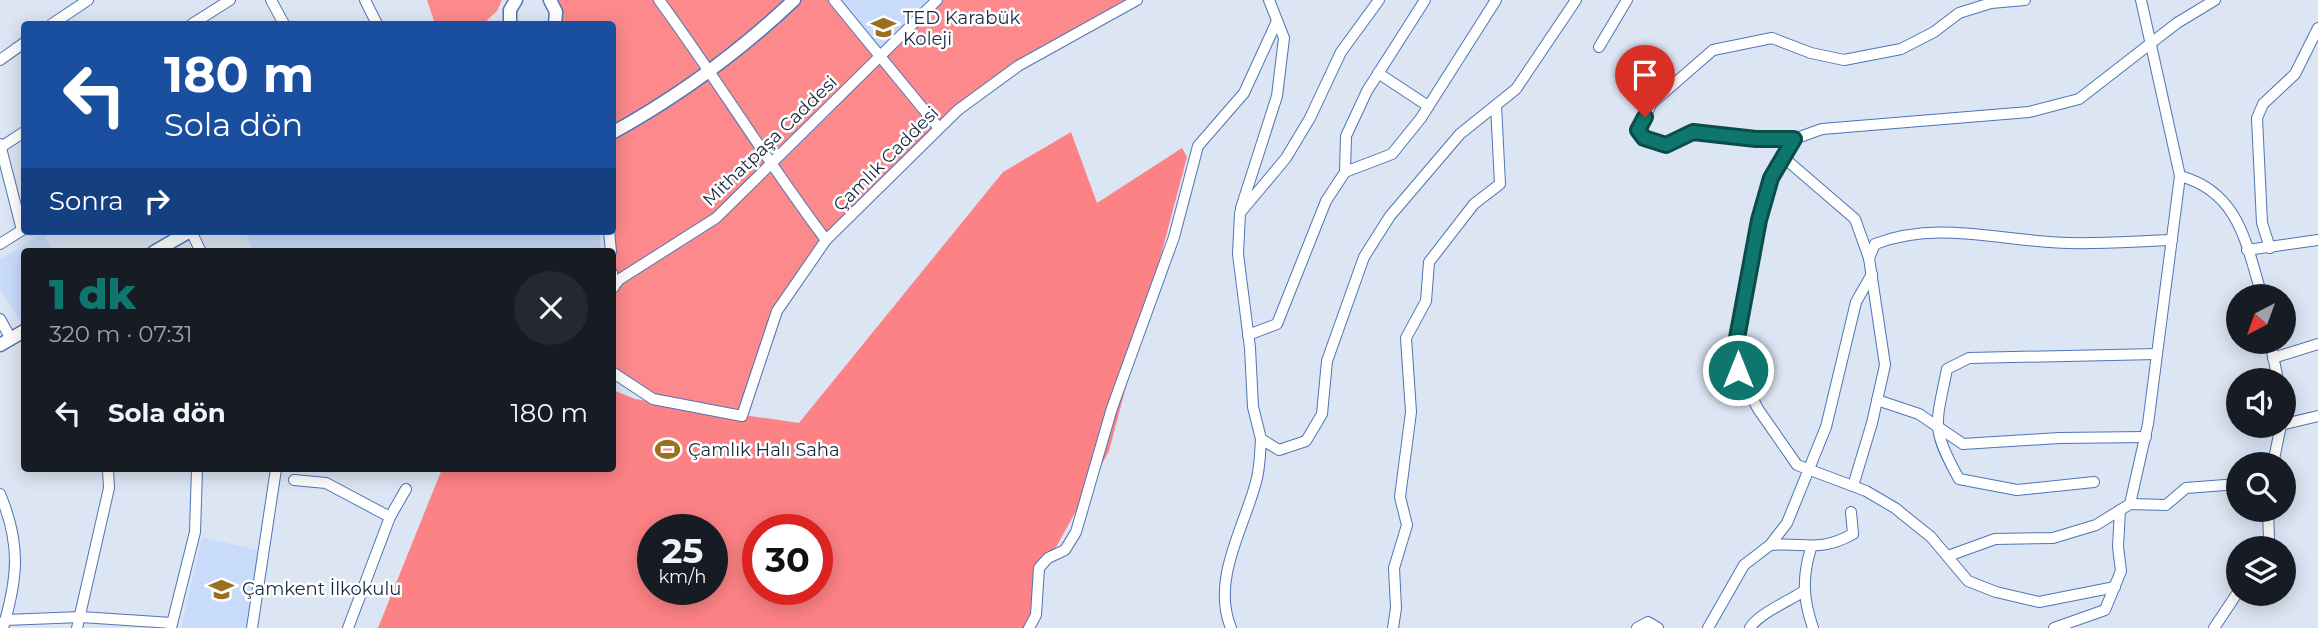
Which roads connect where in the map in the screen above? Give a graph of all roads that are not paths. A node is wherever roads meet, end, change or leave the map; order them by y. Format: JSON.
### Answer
{"nodes":[{"id":1,"x":88,"y":0,"type":"edge"},
{"id":2,"x":230,"y":0,"type":"edge"},
{"id":3,"x":271,"y":0,"type":"edge"},
{"id":4,"x":365,"y":0,"type":"edge"},
{"id":5,"x":516,"y":0,"type":"edge"},
{"id":6,"x":550,"y":0,"type":"edge"},
{"id":7,"x":659,"y":0,"type":"edge"},
{"id":8,"x":794,"y":0,"type":"edge"},
{"id":9,"x":834,"y":0,"type":"edge"},
{"id":10,"x":937,"y":0,"type":"edge"},
{"id":11,"x":1137,"y":0,"type":"edge"},
{"id":12,"x":1269,"y":0,"type":"edge"},
{"id":13,"x":1379,"y":0,"type":"edge"},
{"id":14,"x":1425,"y":0,"type":"edge"},
{"id":15,"x":1496,"y":0,"type":"edge"},
{"id":16,"x":1576,"y":0,"type":"edge"},
{"id":17,"x":1627,"y":0,"type":"edge"},
{"id":18,"x":2025,"y":0,"type":"edge"},
{"id":19,"x":2141,"y":0,"type":"edge"},
{"id":20,"x":2215,"y":0,"type":"edge"},
{"id":21,"x":56,"y":21,"type":"edge"},
{"id":22,"x":197,"y":21,"type":"edge"},
{"id":23,"x":282,"y":21,"type":"edge"},
{"id":24,"x":376,"y":21,"type":"edge"},
{"id":25,"x":508,"y":21,"type":"edge"},
{"id":26,"x":556,"y":21,"type":"edge"},
{"id":27,"x":1277,"y":22,"type":"junction"},
{"id":28,"x":2318,"y":28,"type":"edge"},
{"id":29,"x":21,"y":45,"type":"edge"},
{"id":30,"x":2150,"y":46,"type":"junction"},
{"id":31,"x":1599,"y":47,"type":"dead end"},
{"id":32,"x":880,"y":56,"type":"junction"},
{"id":33,"x":0,"y":60,"type":"edge"},
{"id":34,"x":711,"y":70,"type":"junction"},
{"id":35,"x":1378,"y":74,"type":"junction"},
{"id":36,"x":1496,"y":105,"type":"junction"},
{"id":37,"x":1428,"y":106,"type":"junction"},
{"id":38,"x":938,"y":127,"type":"junction"},
{"id":39,"x":616,"y":130,"type":"edge"},
{"id":40,"x":21,"y":134,"type":"edge"},
{"id":41,"x":1794,"y":139,"type":"junction"},
{"id":42,"x":0,"y":146,"type":"edge"},
{"id":43,"x":1783,"y":157,"type":"junction"},
{"id":44,"x":770,"y":166,"type":"junction"},
{"id":45,"x":1345,"y":172,"type":"junction"},
{"id":46,"x":2180,"y":176,"type":"junction"},
{"id":47,"x":1240,"y":213,"type":"junction"},
{"id":48,"x":21,"y":222,"type":"edge"},
{"id":49,"x":21,"y":230,"type":"edge"},
{"id":50,"x":184,"y":235,"type":"edge"},
{"id":51,"x":826,"y":240,"type":"junction"},
{"id":52,"x":2172,"y":240,"type":"junction"},
{"id":53,"x":2318,"y":240,"type":"edge"},
{"id":54,"x":0,"y":244,"type":"edge"},
{"id":55,"x":161,"y":248,"type":"edge"},
{"id":56,"x":2270,"y":248,"type":"junction"},
{"id":57,"x":2247,"y":250,"type":"junction"},
{"id":58,"x":1869,"y":258,"type":"junction"},
{"id":59,"x":1872,"y":274,"type":"junction"},
{"id":60,"x":616,"y":284,"type":"edge"},
{"id":61,"x":2258,"y":284,"type":"edge"},
{"id":62,"x":0,"y":319,"type":"edge"},
{"id":63,"x":21,"y":333,"type":"edge"},
{"id":64,"x":1248,"y":335,"type":"junction"},
{"id":65,"x":6,"y":342,"type":"edge"},
{"id":66,"x":2318,"y":344,"type":"edge"},
{"id":67,"x":2157,"y":354,"type":"junction"},
{"id":68,"x":2272,"y":354,"type":"edge"},
{"id":69,"x":2273,"y":358,"type":"junction"},
{"id":70,"x":2275,"y":368,"type":"edge"},
{"id":71,"x":616,"y":375,"type":"edge"},
{"id":72,"x":1877,"y":400,"type":"junction"},
{"id":73,"x":2318,"y":416,"type":"edge"},
{"id":74,"x":2296,"y":422,"type":"edge"},
{"id":75,"x":1936,"y":425,"type":"junction"},
{"id":76,"x":2146,"y":436,"type":"junction"},
{"id":77,"x":1261,"y":439,"type":"junction"},
{"id":78,"x":1811,"y":470,"type":"junction"},
{"id":79,"x":108,"y":472,"type":"edge"},
{"id":80,"x":197,"y":472,"type":"edge"},
{"id":81,"x":276,"y":472,"type":"edge"},
{"id":82,"x":294,"y":480,"type":"dead end"},
{"id":83,"x":2094,"y":482,"type":"dead end"},
{"id":84,"x":2226,"y":485,"type":"edge"},
{"id":85,"x":1853,"y":486,"type":"junction"},
{"id":86,"x":406,"y":489,"type":"dead end"},
{"id":87,"x":0,"y":494,"type":"edge"},
{"id":88,"x":2130,"y":504,"type":"junction"},
{"id":89,"x":2120,"y":510,"type":"junction"},
{"id":90,"x":1851,"y":512,"type":"dead end"},
{"id":91,"x":390,"y":517,"type":"junction"},
{"id":92,"x":1770,"y":545,"type":"junction"},
{"id":93,"x":1811,"y":548,"type":"junction"},
{"id":94,"x":1948,"y":556,"type":"junction"},
{"id":95,"x":2115,"y":587,"type":"junction"},
{"id":96,"x":1804,"y":591,"type":"junction"},
{"id":97,"x":2229,"y":606,"type":"edge"},
{"id":98,"x":80,"y":617,"type":"junction"},
{"id":99,"x":4,"y":624,"type":"edge"},
{"id":100,"x":171,"y":626,"type":"edge"},
{"id":101,"x":77,"y":628,"type":"edge"},
{"id":102,"x":252,"y":628,"type":"edge"},
{"id":103,"x":348,"y":628,"type":"edge"},
{"id":104,"x":1029,"y":628,"type":"edge"},
{"id":105,"x":1231,"y":628,"type":"edge"},
{"id":106,"x":1393,"y":628,"type":"edge"},
{"id":107,"x":1637,"y":628,"type":"edge"},
{"id":108,"x":1658,"y":628,"type":"edge"},
{"id":109,"x":1708,"y":628,"type":"edge"},
{"id":110,"x":1750,"y":628,"type":"edge"},
{"id":111,"x":1813,"y":628,"type":"edge"},
{"id":112,"x":2054,"y":628,"type":"edge"},
{"id":113,"x":2214,"y":628,"type":"edge"}],
"edges":[{"from":1,"to":21,"type":"street"},
{"from":2,"to":22,"type":"street"},
{"from":3,"to":23,"type":"street"},
{"from":4,"to":24,"type":"street"},
{"from":5,"to":25,"type":"street"},
{"from":6,"to":26,"type":"street"},
{"from":7,"to":34,"type":"street"},
{"from":8,"to":34,"type":"street"},
{"from":9,"to":32,"type":"street"},
{"from":10,"to":32,"type":"street","name":"Mithatpaşa Caddesi"},
{"from":11,"to":38,"type":"street","name":"Çamlık Caddesi"},
{"from":12,"to":27,"type":"street"},
{"from":13,"to":47,"type":"street"},
{"from":14,"to":35,"type":"street"},
{"from":15,"to":37,"type":"street"},
{"from":16,"to":36,"type":"street"},
{"from":17,"to":31,"type":"street"},
{"from":18,"to":41,"type":"street"},
{"from":19,"to":30,"type":"street"},
{"from":20,"to":30,"type":"street"},
{"from":27,"to":47,"type":"street"},
{"from":27,"to":104,"type":"street"},
{"from":28,"to":56,"type":"street"},
{"from":29,"to":33,"type":"street"},
{"from":30,"to":41,"type":"street"},
{"from":30,"to":46,"type":"street"},
{"from":32,"to":38,"type":"street"},
{"from":32,"to":44,"type":"street","name":"Mithatpaşa Caddesi"},
{"from":34,"to":39,"type":"street"},
{"from":34,"to":44,"type":"street"},
{"from":35,"to":37,"type":"street"},
{"from":35,"to":45,"type":"street"},
{"from":36,"to":77,"type":"street"},
{"from":36,"to":106,"type":"street"},
{"from":37,"to":45,"type":"street"},
{"from":38,"to":51,"type":"street","name":"Çamlık Caddesi"},
{"from":40,"to":42,"type":"street"},
{"from":41,"to":43,"type":"street"},
{"from":42,"to":48,"type":"street"},
{"from":43,"to":58,"type":"street"},
{"from":43,"to":78,"type":"street"},
{"from":44,"to":51,"type":"street"},
{"from":44,"to":60,"type":"street","name":"Mithatpaşa Caddesi"},
{"from":45,"to":64,"type":"street"},
{"from":46,"to":52,"type":"street"},
{"from":46,"to":57,"type":"street"},
{"from":47,"to":64,"type":"street"},
{"from":49,"to":54,"type":"street"},
{"from":50,"to":55,"type":"street"},
{"from":51,"to":71,"type":"street","name":"Çamlık Caddesi"},
{"from":52,"to":58,"type":"street"},
{"from":52,"to":67,"type":"street"},
{"from":53,"to":56,"type":"street"},
{"from":56,"to":57,"type":"street"},
{"from":57,"to":61,"type":"street"},
{"from":58,"to":59,"type":"street"},
{"from":59,"to":72,"type":"street"},
{"from":59,"to":78,"type":"street"},
{"from":62,"to":65,"type":"street"},
{"from":63,"to":65,"type":"street"},
{"from":64,"to":77,"type":"street"},
{"from":66,"to":69,"type":"street"},
{"from":67,"to":75,"type":"street"},
{"from":67,"to":76,"type":"street"},
{"from":68,"to":69,"type":"street"},
{"from":69,"to":70,"type":"street"},
{"from":72,"to":75,"type":"street"},
{"from":72,"to":85,"type":"street"},
{"from":73,"to":74,"type":"street"},
{"from":75,"to":76,"type":"street"},
{"from":75,"to":83,"type":"street"},
{"from":76,"to":88,"type":"street"},
{"from":77,"to":105,"type":"street"},
{"from":78,"to":85,"type":"street"},
{"from":78,"to":92,"type":"street"},
{"from":79,"to":98,"type":"street"},
{"from":80,"to":100,"type":"street"},
{"from":81,"to":102,"type":"street"},
{"from":82,"to":91,"type":"street"},
{"from":84,"to":88,"type":"street"},
{"from":85,"to":94,"type":"street"},
{"from":86,"to":91,"type":"street"},
{"from":87,"to":99,"type":"street"},
{"from":88,"to":89,"type":"street"},
{"from":89,"to":94,"type":"street"},
{"from":89,"to":95,"type":"street"},
{"from":90,"to":93,"type":"street"},
{"from":91,"to":103,"type":"street"},
{"from":92,"to":93,"type":"street"},
{"from":92,"to":109,"type":"street"},
{"from":93,"to":96,"type":"street"},
{"from":94,"to":95,"type":"street"},
{"from":95,"to":112,"type":"street"},
{"from":96,"to":110,"type":"street"},
{"from":96,"to":111,"type":"street"},
{"from":97,"to":113,"type":"street"},
{"from":98,"to":99,"type":"street"},
{"from":98,"to":100,"type":"street"},
{"from":98,"to":101,"type":"street"},
{"from":107,"to":108,"type":"street"}]}
